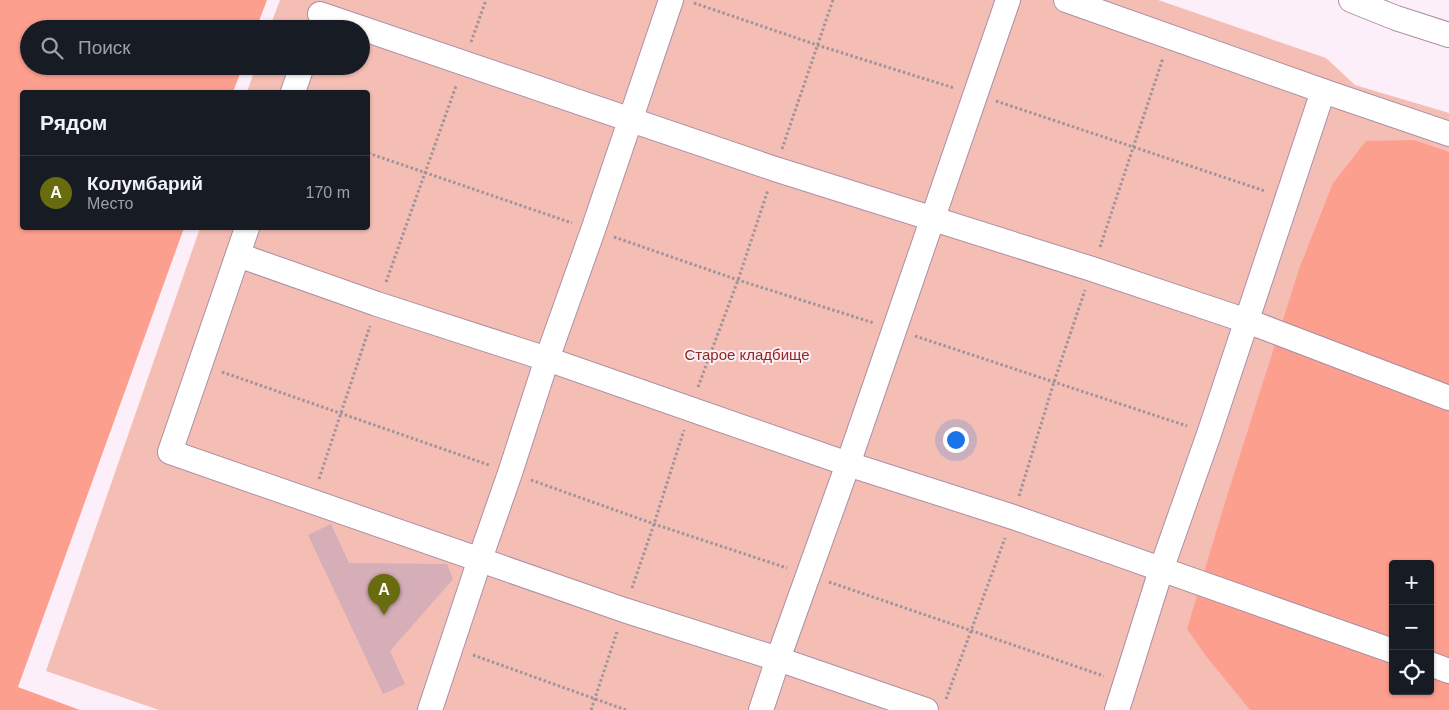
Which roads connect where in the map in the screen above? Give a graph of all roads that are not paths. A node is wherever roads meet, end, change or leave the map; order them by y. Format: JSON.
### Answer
{"nodes":[{"id":1,"x":671,"y":0,"type":"edge"},
{"id":2,"x":1008,"y":0,"type":"edge"},
{"id":3,"x":1066,"y":0,"type":"edge"},
{"id":4,"x":1351,"y":0,"type":"edge"},
{"id":5,"x":320,"y":14,"type":"edge"},
{"id":6,"x":338,"y":20,"type":"edge"},
{"id":7,"x":370,"y":31,"type":"edge"},
{"id":8,"x":1449,"y":35,"type":"edge"},
{"id":9,"x":299,"y":75,"type":"edge"},
{"id":10,"x":294,"y":90,"type":"edge"},
{"id":11,"x":1323,"y":91,"type":"junction"},
{"id":12,"x":630,"y":120,"type":"junction"},
{"id":13,"x":1449,"y":134,"type":"edge"},
{"id":14,"x":932,"y":218,"type":"junction"},
{"id":15,"x":247,"y":230,"type":"edge"},
{"id":16,"x":238,"y":255,"type":"junction"},
{"id":17,"x":1247,"y":321,"type":"junction"},
{"id":18,"x":547,"y":359,"type":"junction"},
{"id":19,"x":1449,"y":398,"type":"edge"},
{"id":20,"x":848,"y":464,"type":"junction"},
{"id":21,"x":480,"y":559,"type":"junction"},
{"id":22,"x":1161,"y":570,"type":"junction"},
{"id":23,"x":1390,"y":650,"type":"edge"},
{"id":24,"x":778,"y":659,"type":"junction"},
{"id":25,"x":1434,"y":665,"type":"edge"},
{"id":26,"x":1449,"y":671,"type":"edge"},
{"id":27,"x":936,"y":706,"type":"edge"},
{"id":28,"x":430,"y":710,"type":"edge"},
{"id":29,"x":761,"y":710,"type":"edge"},
{"id":30,"x":1116,"y":710,"type":"edge"}],
"edges":[{"from":1,"to":12,"type":"lane"},
{"from":2,"to":14,"type":"lane"},
{"from":3,"to":11,"type":"lane"},
{"from":4,"to":8,"type":"lane"},
{"from":5,"to":6,"type":"lane"},
{"from":7,"to":12,"type":"lane"},
{"from":9,"to":10,"type":"lane"},
{"from":11,"to":13,"type":"lane"},
{"from":11,"to":17,"type":"lane"},
{"from":12,"to":14,"type":"lane"},
{"from":12,"to":18,"type":"lane"},
{"from":14,"to":17,"type":"lane"},
{"from":14,"to":20,"type":"lane"},
{"from":15,"to":16,"type":"lane"},
{"from":16,"to":18,"type":"lane"},
{"from":16,"to":21,"type":"lane"},
{"from":17,"to":19,"type":"lane"},
{"from":17,"to":22,"type":"lane"},
{"from":18,"to":20,"type":"lane"},
{"from":18,"to":21,"type":"lane"},
{"from":20,"to":22,"type":"lane"},
{"from":20,"to":24,"type":"lane"},
{"from":21,"to":24,"type":"lane"},
{"from":21,"to":28,"type":"lane"},
{"from":22,"to":23,"type":"lane"},
{"from":22,"to":30,"type":"lane"},
{"from":24,"to":27,"type":"lane"},
{"from":24,"to":29,"type":"lane"},
{"from":25,"to":26,"type":"lane"}]}
